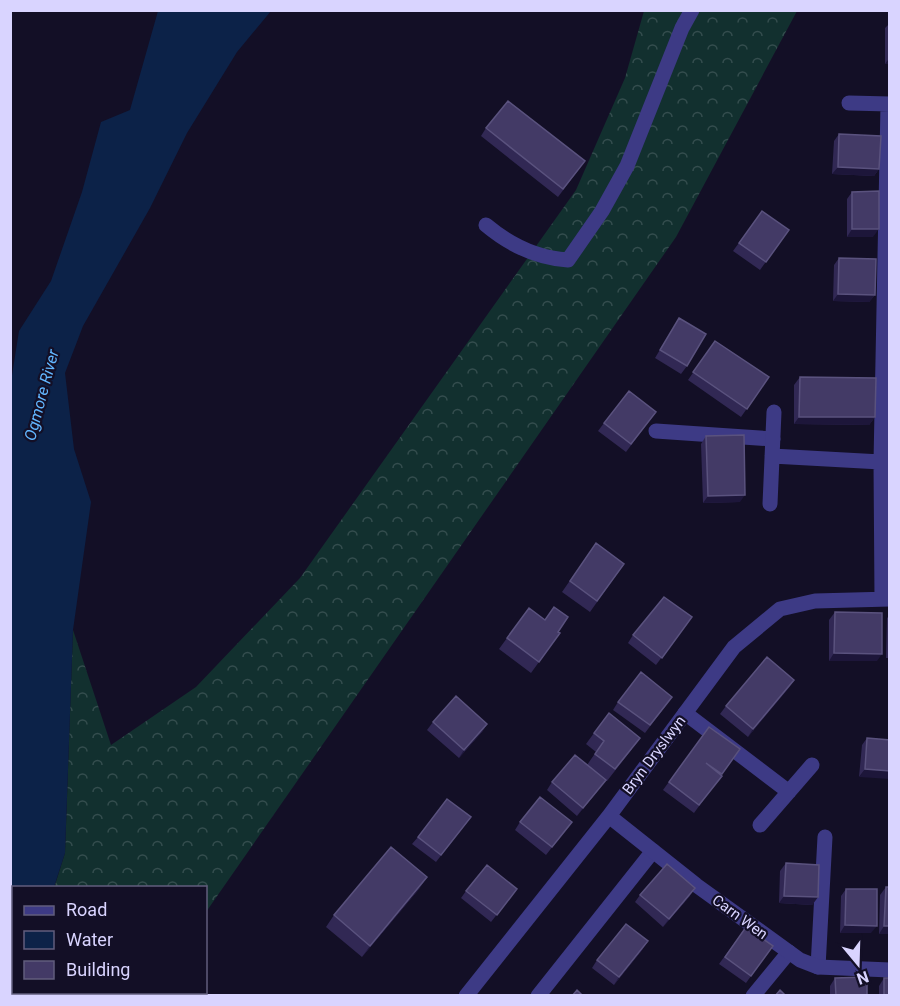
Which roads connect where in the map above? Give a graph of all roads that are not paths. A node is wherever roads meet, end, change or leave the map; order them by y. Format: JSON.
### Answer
{"nodes":[{"id":1,"x":692,"y":10,"type":"edge"},
{"id":2,"x":849,"y":103,"type":"dead end"},
{"id":3,"x":889,"y":104,"type":"edge"},
{"id":4,"x":486,"y":225,"type":"dead end"},
{"id":5,"x":887,"y":301,"type":"edge"},
{"id":6,"x":774,"y":412,"type":"dead end"},
{"id":7,"x":656,"y":431,"type":"dead end"},
{"id":8,"x":773,"y":439,"type":"junction"},
{"id":9,"x":772,"y":456,"type":"junction"},
{"id":10,"x":881,"y":462,"type":"junction"},
{"id":11,"x":770,"y":504,"type":"dead end"},
{"id":12,"x":886,"y":598,"type":"edge"},
{"id":13,"x":685,"y":713,"type":"junction"},
{"id":14,"x":812,"y":765,"type":"dead end"},
{"id":15,"x":789,"y":792,"type":"junction"},
{"id":16,"x":609,"y":816,"type":"junction"},
{"id":17,"x":760,"y":825,"type":"dead end"},
{"id":18,"x":825,"y":837,"type":"dead end"},
{"id":19,"x":653,"y":850,"type":"junction"},
{"id":20,"x":789,"y":952,"type":"junction"},
{"id":21,"x":818,"y":967,"type":"junction"},
{"id":22,"x":890,"y":970,"type":"edge"},
{"id":23,"x":466,"y":996,"type":"edge"},
{"id":24,"x":538,"y":996,"type":"edge"},
{"id":25,"x":753,"y":996,"type":"edge"}],
"edges":[{"from":1,"to":4,"type":"street"},
{"from":2,"to":3,"type":"street"},
{"from":3,"to":5,"type":"street"},
{"from":5,"to":10,"type":"street"},
{"from":6,"to":8,"type":"street"},
{"from":7,"to":8,"type":"street"},
{"from":8,"to":9,"type":"street"},
{"from":9,"to":10,"type":"street"},
{"from":9,"to":11,"type":"street"},
{"from":10,"to":12,"type":"street"},
{"from":12,"to":13,"type":"street","name":"Bryn Dryslwyn"},
{"from":13,"to":15,"type":"street"},
{"from":13,"to":16,"type":"street","name":"Bryn Dryslwyn"},
{"from":14,"to":15,"type":"street"},
{"from":15,"to":17,"type":"street"},
{"from":16,"to":19,"type":"street","name":"Carn Wen"},
{"from":16,"to":23,"type":"street","name":"Bryn Dryslwyn"},
{"from":18,"to":21,"type":"street"},
{"from":19,"to":20,"type":"street","name":"Carn Wen"},
{"from":19,"to":24,"type":"street"},
{"from":20,"to":21,"type":"street","name":"Carn Wen"},
{"from":20,"to":25,"type":"street"},
{"from":21,"to":22,"type":"street","name":"Carn Wen"}]}
